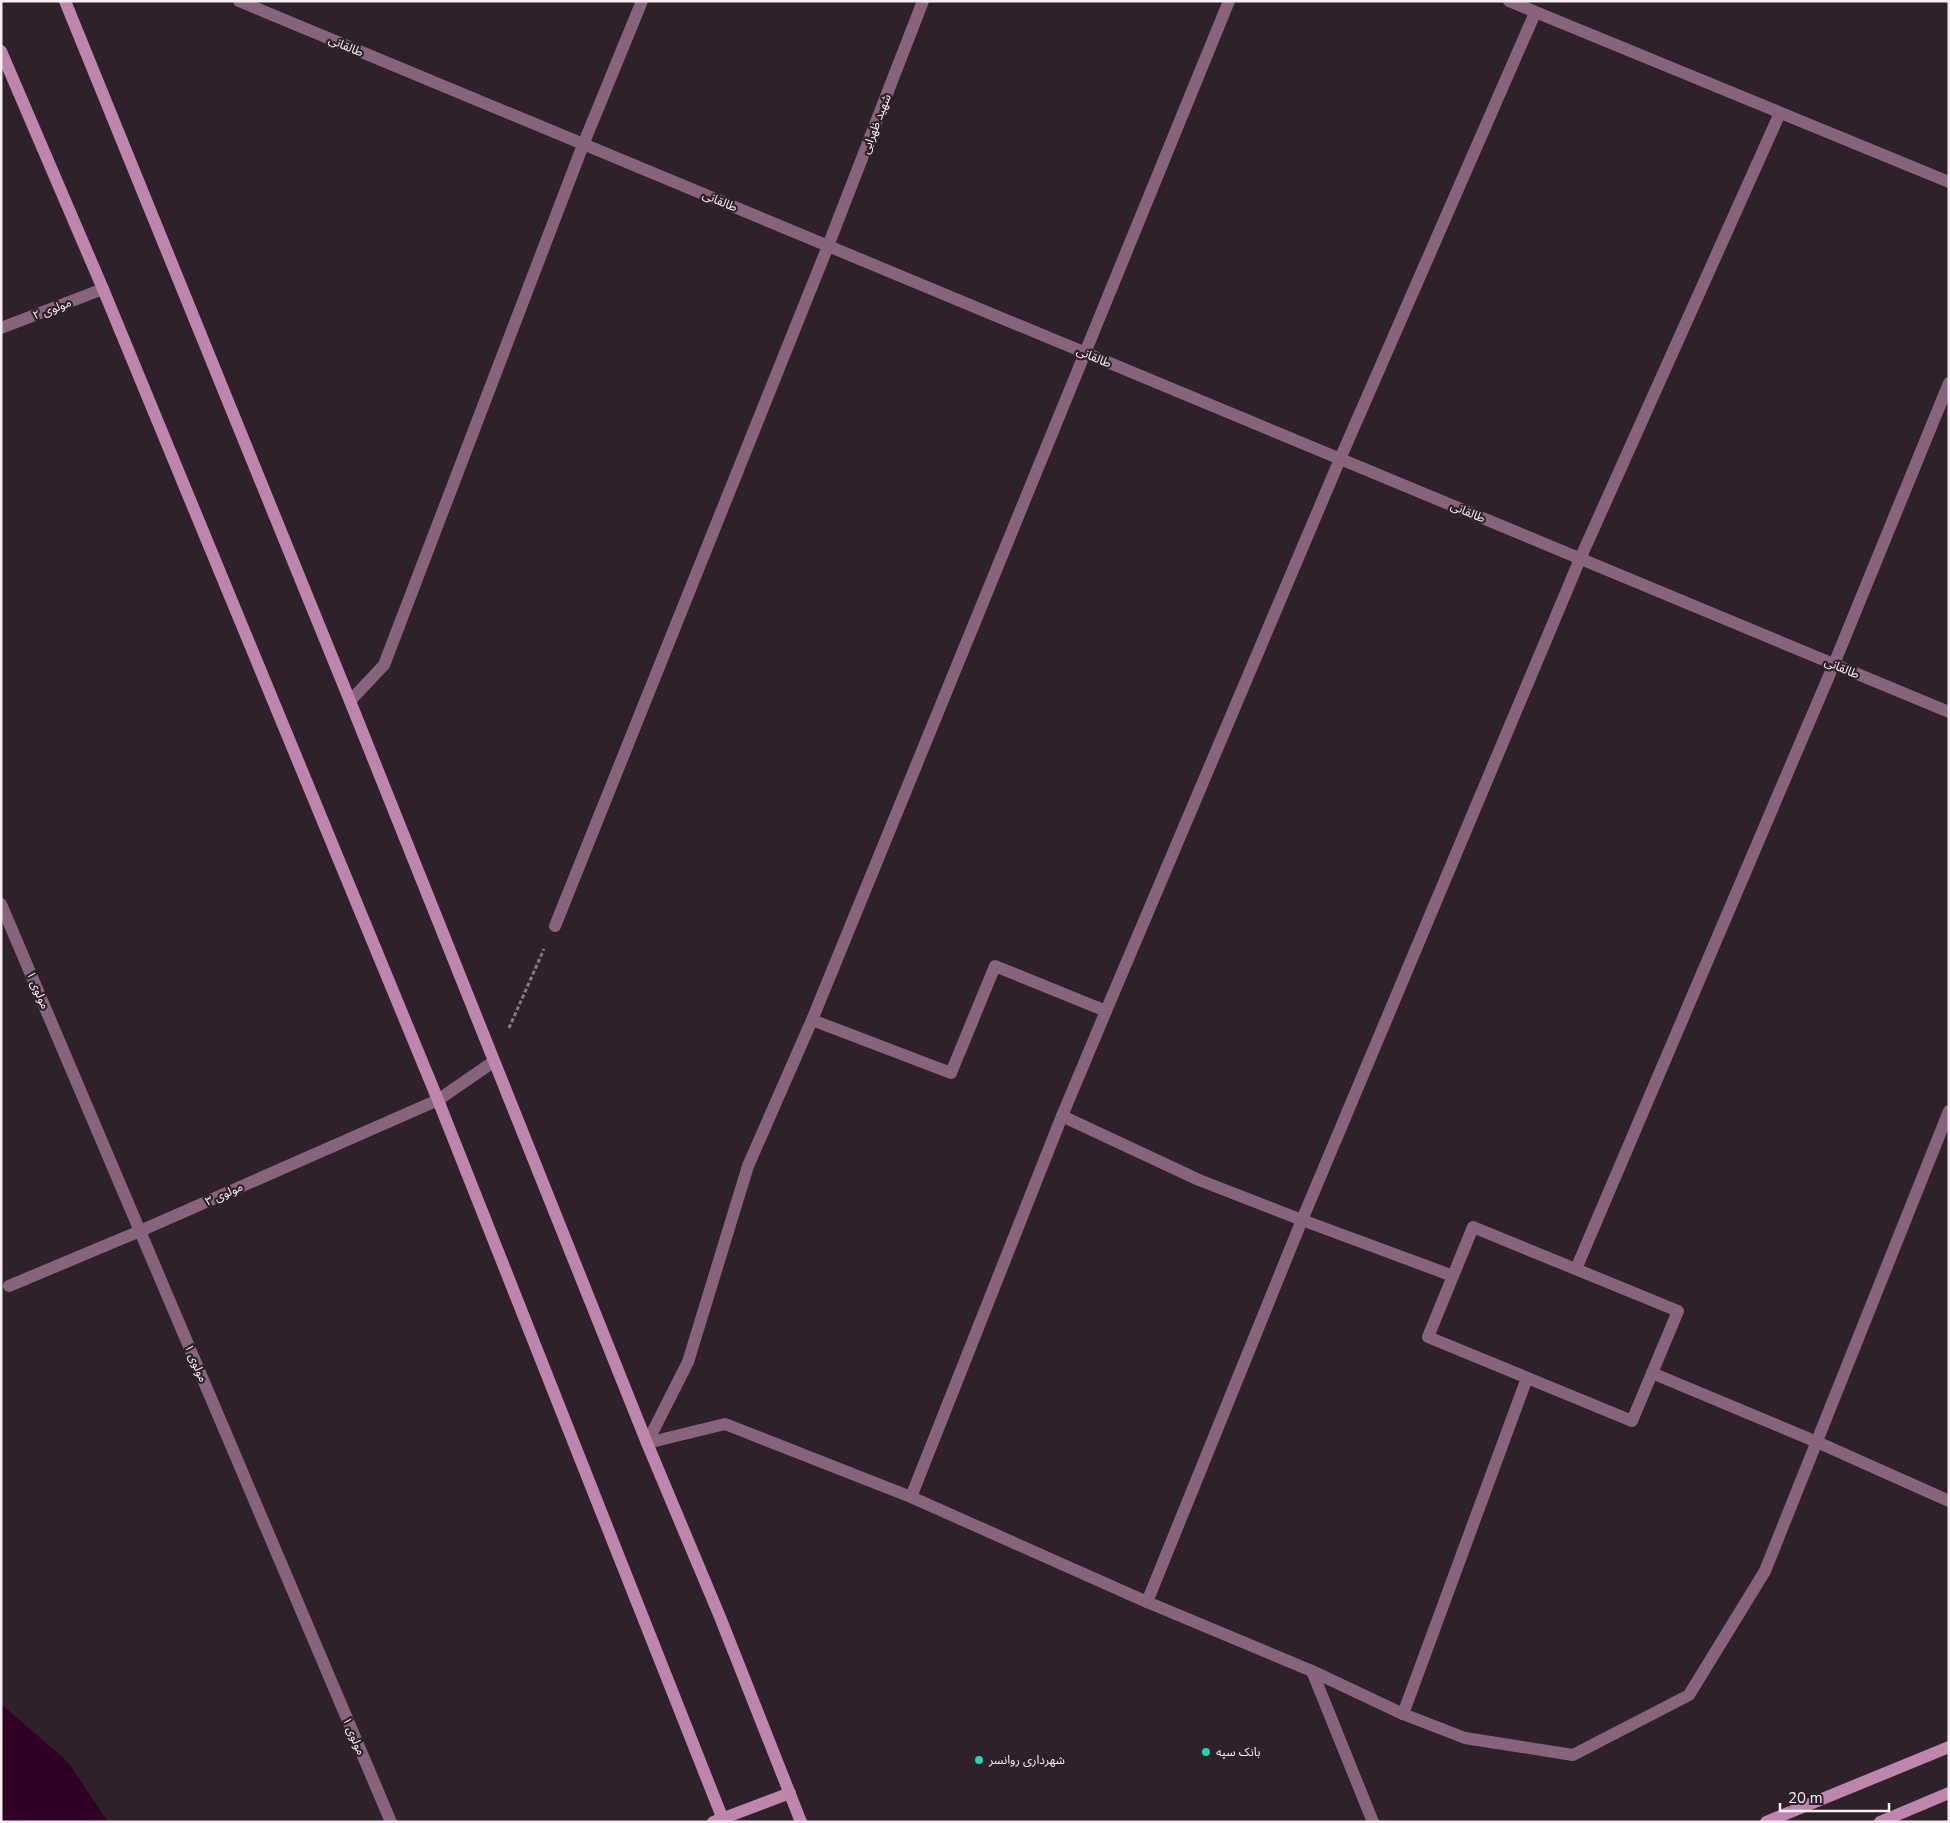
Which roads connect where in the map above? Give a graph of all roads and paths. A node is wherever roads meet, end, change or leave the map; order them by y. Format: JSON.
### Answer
{"nodes":[{"id":1,"x":65,"y":1,"type":"edge"},
{"id":2,"x":239,"y":1,"type":"edge"},
{"id":3,"x":642,"y":1,"type":"edge"},
{"id":4,"x":923,"y":1,"type":"edge"},
{"id":5,"x":1229,"y":1,"type":"edge"},
{"id":6,"x":1508,"y":1,"type":"edge"},
{"id":7,"x":1535,"y":13,"type":"junction"},
{"id":8,"x":1,"y":51,"type":"edge"},
{"id":9,"x":1780,"y":113,"type":"junction"},
{"id":10,"x":583,"y":145,"type":"junction"},
{"id":11,"x":1949,"y":182,"type":"edge"},
{"id":12,"x":828,"y":246,"type":"junction"},
{"id":13,"x":104,"y":289,"type":"junction"},
{"id":14,"x":1,"y":328,"type":"edge"},
{"id":15,"x":1085,"y":353,"type":"junction"},
{"id":16,"x":1949,"y":383,"type":"edge"},
{"id":17,"x":1340,"y":459,"type":"junction"},
{"id":18,"x":1580,"y":559,"type":"junction"},
{"id":19,"x":1834,"y":664,"type":"junction"},
{"id":20,"x":350,"y":701,"type":"junction"},
{"id":21,"x":1949,"y":712,"type":"edge"},
{"id":22,"x":1,"y":904,"type":"edge"},
{"id":23,"x":555,"y":926,"type":"joint"},
{"id":24,"x":1106,"y":1011,"type":"junction"},
{"id":25,"x":812,"y":1020,"type":"junction"},
{"id":26,"x":493,"y":1062,"type":"junction"},
{"id":27,"x":438,"y":1100,"type":"junction"},
{"id":28,"x":1949,"y":1111,"type":"edge"},
{"id":29,"x":1062,"y":1116,"type":"junction"},
{"id":30,"x":1302,"y":1220,"type":"junction"},
{"id":31,"x":140,"y":1231,"type":"junction"},
{"id":32,"x":1576,"y":1270,"type":"junction"},
{"id":33,"x":1453,"y":1276,"type":"junction"},
{"id":34,"x":9,"y":1286,"type":"dead end"},
{"id":35,"x":1652,"y":1373,"type":"junction"},
{"id":36,"x":1527,"y":1378,"type":"junction"},
{"id":37,"x":1817,"y":1442,"type":"junction"},
{"id":38,"x":646,"y":1443,"type":"junction"},
{"id":39,"x":911,"y":1497,"type":"junction"},
{"id":40,"x":1949,"y":1501,"type":"edge"},
{"id":41,"x":1146,"y":1602,"type":"junction"},
{"id":42,"x":1312,"y":1671,"type":"junction"},
{"id":43,"x":1404,"y":1714,"type":"junction"},
{"id":44,"x":1949,"y":1747,"type":"edge"},
{"id":45,"x":790,"y":1793,"type":"junction"},
{"id":46,"x":1949,"y":1793,"type":"edge"},
{"id":47,"x":720,"y":1820,"type":"edge"},
{"id":48,"x":391,"y":1822,"type":"edge"},
{"id":49,"x":801,"y":1822,"type":"edge"},
{"id":50,"x":1373,"y":1822,"type":"edge"},
{"id":51,"x":1766,"y":1822,"type":"edge"},
{"id":52,"x":1880,"y":1822,"type":"edge"}],
"edges":[{"from":1,"to":20,"type":"main road"},
{"from":2,"to":10,"type":"street","name":"طالقانی"},
{"from":3,"to":10,"type":"street"},
{"from":4,"to":12,"type":"street","name":"شهید ظهرابی"},
{"from":5,"to":15,"type":"street"},
{"from":6,"to":7,"type":"street"},
{"from":7,"to":9,"type":"street"},
{"from":7,"to":17,"type":"street"},
{"from":8,"to":13,"type":"main road"},
{"from":9,"to":11,"type":"street"},
{"from":9,"to":18,"type":"street"},
{"from":10,"to":12,"type":"street","name":"طالقانی"},
{"from":10,"to":20,"type":"street"},
{"from":12,"to":15,"type":"street","name":"طالقانی"},
{"from":12,"to":23,"type":"street","name":"شهید ظهرابی"},
{"from":13,"to":14,"type":"street","name":"مولوی ۲"},
{"from":13,"to":27,"type":"main road"},
{"from":15,"to":17,"type":"street","name":"طالقانی"},
{"from":15,"to":25,"type":"street"},
{"from":16,"to":19,"type":"street"},
{"from":17,"to":18,"type":"street","name":"طالقانی"},
{"from":17,"to":24,"type":"street"},
{"from":18,"to":19,"type":"street","name":"طالقانی"},
{"from":18,"to":30,"type":"street"},
{"from":19,"to":21,"type":"street","name":"طالقانی"},
{"from":19,"to":32,"type":"street"},
{"from":20,"to":26,"type":"main road"},
{"from":22,"to":31,"type":"street","name":"مولوی ۱"},
{"from":23,"to":26,"type":"path"},
{"from":24,"to":25,"type":"street"},
{"from":24,"to":29,"type":"street"},
{"from":25,"to":38,"type":"street"},
{"from":26,"to":27,"type":"street","name":"مولوی ۳"},
{"from":26,"to":38,"type":"main road"},
{"from":27,"to":31,"type":"street","name":"مولوی ۳"},
{"from":27,"to":47,"type":"main road"},
{"from":28,"to":37,"type":"street"},
{"from":29,"to":30,"type":"street"},
{"from":29,"to":39,"type":"street"},
{"from":30,"to":33,"type":"street"},
{"from":30,"to":41,"type":"street"},
{"from":31,"to":34,"type":"street","name":"مولوی ۳"},
{"from":31,"to":48,"type":"street","name":"مولوی ۱"},
{"from":32,"to":33,"type":"street"},
{"from":32,"to":35,"type":"street"},
{"from":33,"to":36,"type":"street"},
{"from":35,"to":36,"type":"street"},
{"from":35,"to":37,"type":"street"},
{"from":36,"to":43,"type":"street"},
{"from":37,"to":40,"type":"street"},
{"from":37,"to":43,"type":"street"},
{"from":38,"to":39,"type":"street"},
{"from":38,"to":45,"type":"main road"},
{"from":39,"to":41,"type":"street"},
{"from":41,"to":42,"type":"street"},
{"from":42,"to":43,"type":"street"},
{"from":42,"to":50,"type":"street"},
{"from":44,"to":51,"type":"main road"},
{"from":45,"to":47,"type":"main road"},
{"from":45,"to":49,"type":"main road"},
{"from":46,"to":52,"type":"main road"}]}
